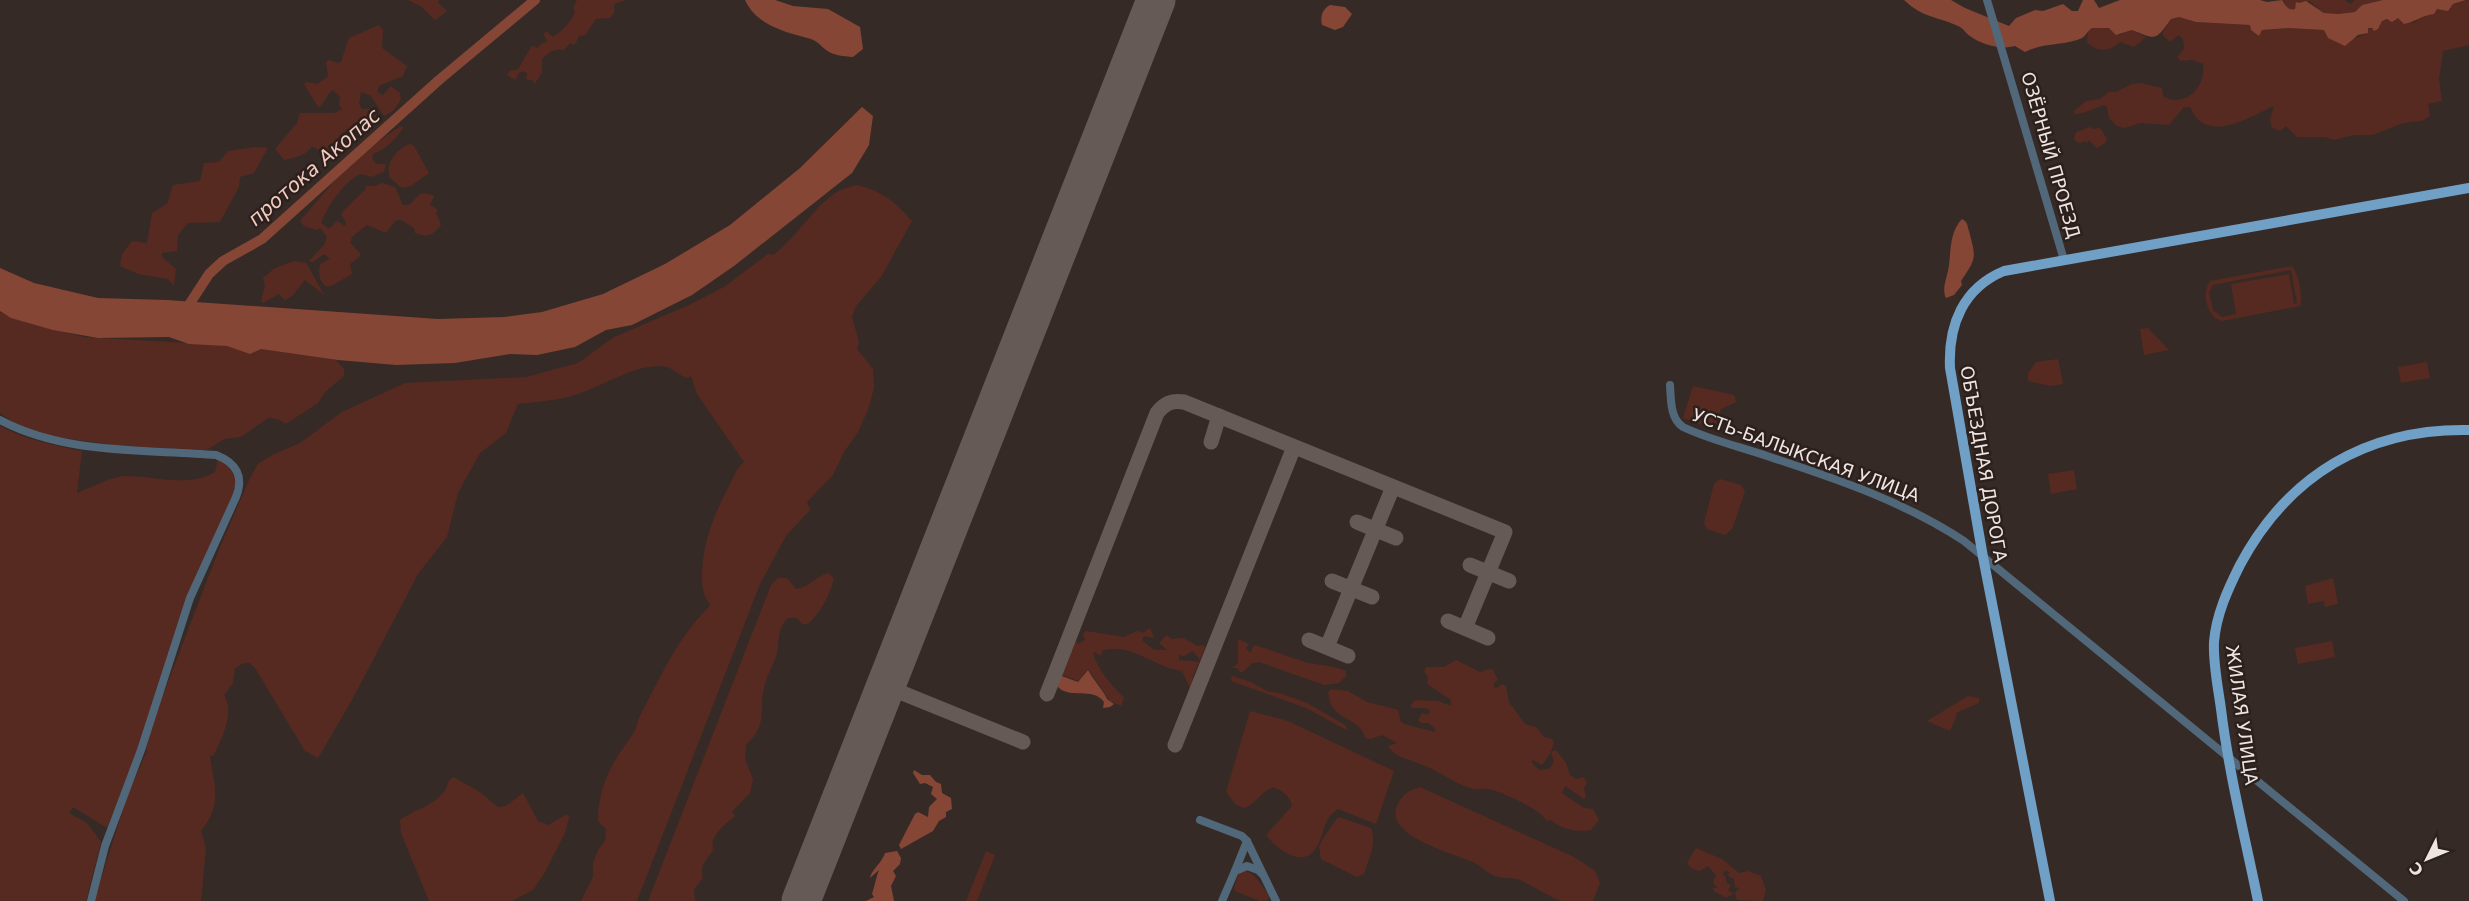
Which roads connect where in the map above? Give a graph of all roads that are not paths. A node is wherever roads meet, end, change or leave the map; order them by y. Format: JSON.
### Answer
{"nodes":[{"id":1,"x":1987,"y":0,"type":"edge"},
{"id":2,"x":2469,"y":188,"type":"edge"},
{"id":3,"x":2064,"y":260,"type":"junction"},
{"id":4,"x":1670,"y":385,"type":"dead end"},
{"id":5,"x":0,"y":420,"type":"edge"},
{"id":6,"x":2469,"y":430,"type":"edge"},
{"id":7,"x":1983,"y":557,"type":"junction"},
{"id":8,"x":2228,"y":757,"type":"junction"},
{"id":9,"x":1200,"y":820,"type":"dead end"},
{"id":10,"x":1247,"y":841,"type":"junction"},
{"id":11,"x":1235,"y":871,"type":"junction"},
{"id":12,"x":1264,"y":877,"type":"junction"},
{"id":13,"x":91,"y":901,"type":"edge"},
{"id":14,"x":1222,"y":901,"type":"edge"},
{"id":15,"x":1276,"y":901,"type":"edge"},
{"id":16,"x":2050,"y":901,"type":"edge"},
{"id":17,"x":2258,"y":901,"type":"edge"},
{"id":18,"x":2404,"y":901,"type":"edge"}],
"edges":[{"from":1,"to":3,"type":"street","name":"ОЗЁРНЫЙ ПРОЕЗД"},
{"from":2,"to":3,"type":"main road","name":"ОБЪЕЗДНАЯ ДОРОГА"},
{"from":3,"to":7,"type":"main road","name":"ОБЪЕЗДНАЯ ДОРОГА"},
{"from":4,"to":7,"type":"street","name":"УСТЬ-БАЛЫКСКАЯ УЛИЦА"},
{"from":5,"to":13,"type":"street"},
{"from":6,"to":8,"type":"main road","name":"ЖИЛАЯ УЛИЦА"},
{"from":7,"to":8,"type":"street","name":"УСТЬ-БАЛЫКСКАЯ УЛИЦА"},
{"from":7,"to":16,"type":"main road","name":"ОБЪЕЗДНАЯ ДОРОГА"},
{"from":8,"to":17,"type":"main road","name":"ЖИЛАЯ УЛИЦА"},
{"from":8,"to":18,"type":"street","name":"УСТЬ-БАЛЫКСКАЯ УЛИЦА"},
{"from":9,"to":10,"type":"street"},
{"from":10,"to":11,"type":"street"},
{"from":10,"to":12,"type":"street"},
{"from":11,"to":12,"type":"street"},
{"from":11,"to":14,"type":"street"},
{"from":12,"to":15,"type":"street"}]}
